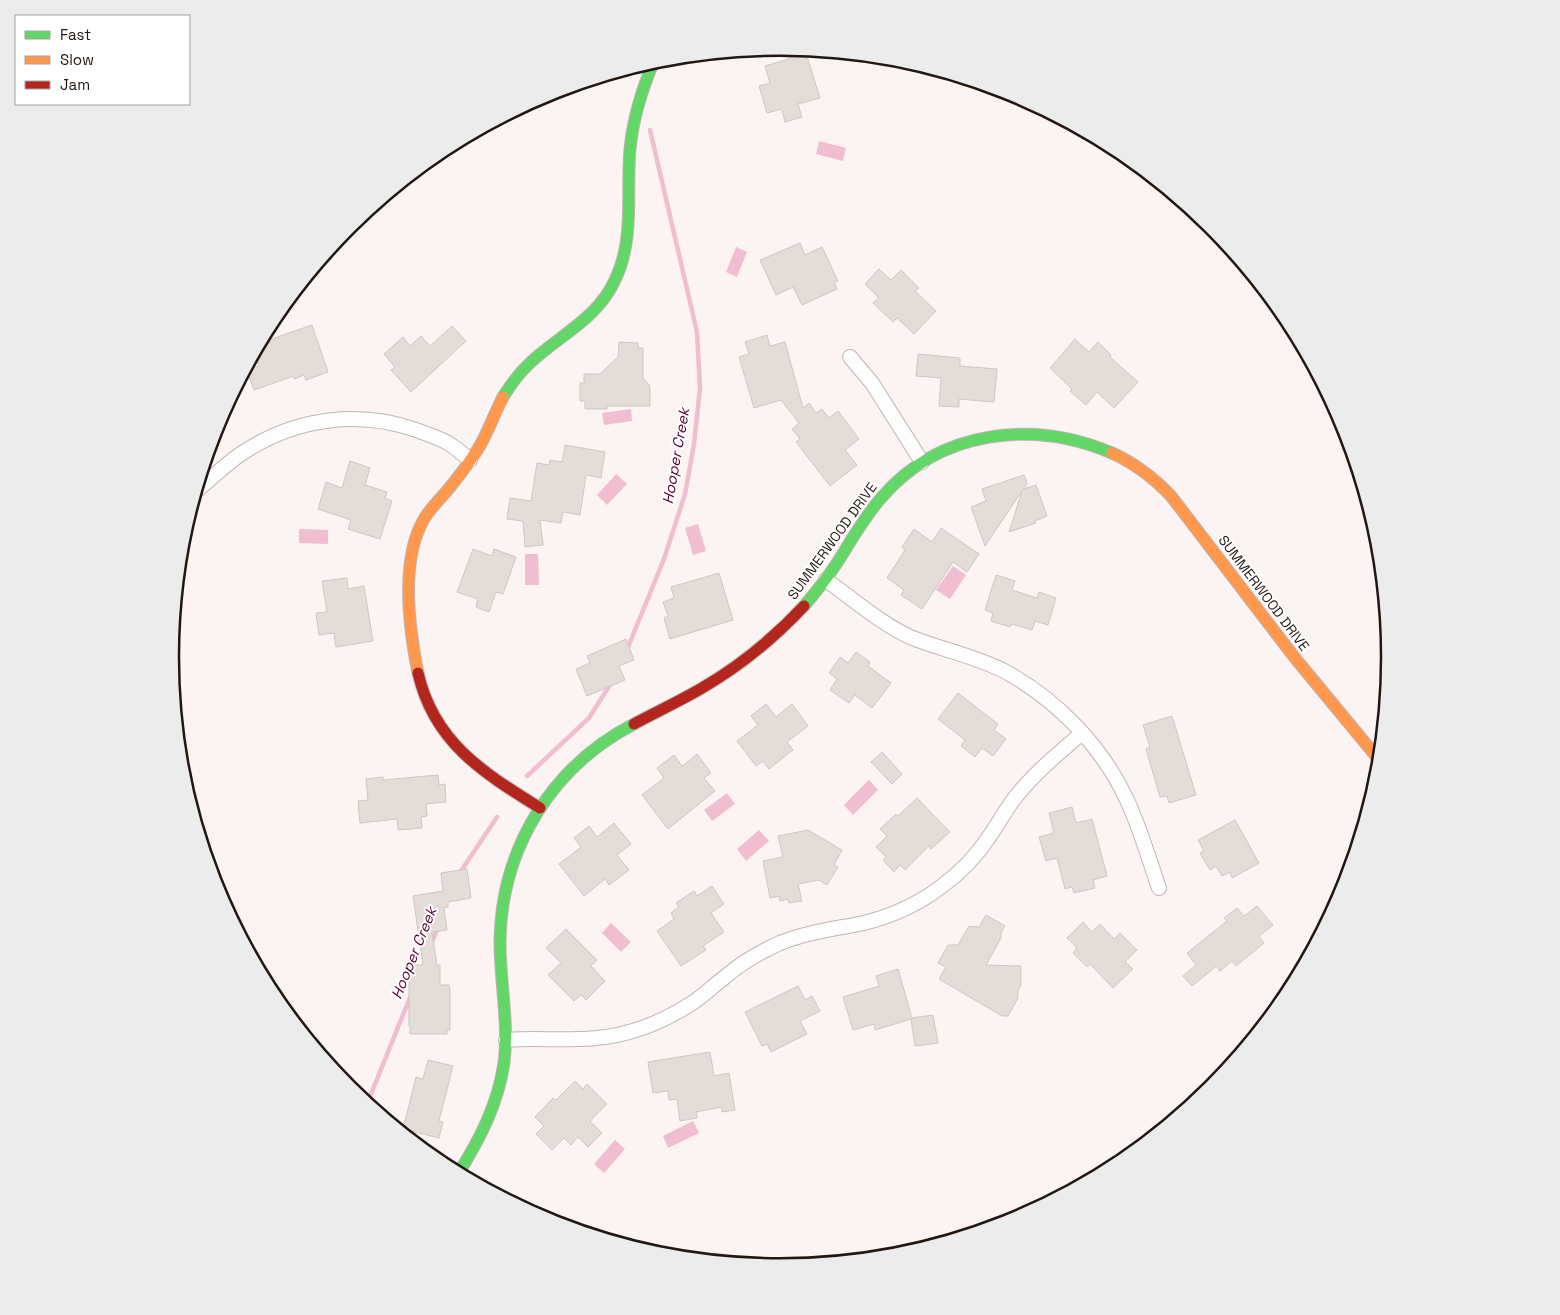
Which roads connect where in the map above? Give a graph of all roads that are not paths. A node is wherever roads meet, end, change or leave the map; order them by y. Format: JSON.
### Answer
{"nodes":[{"id":1,"x":650,"y":71,"type":"edge"},
{"id":2,"x":850,"y":357,"type":"dead end"},
{"id":3,"x":470,"y":460,"type":"junction"},
{"id":4,"x":922,"y":462,"type":"junction"},
{"id":5,"x":205,"y":483,"type":"edge"},
{"id":6,"x":826,"y":580,"type":"junction"},
{"id":7,"x":1082,"y":733,"type":"junction"},
{"id":8,"x":1373,"y":753,"type":"edge"},
{"id":9,"x":540,"y":808,"type":"junction"},
{"id":10,"x":1159,"y":888,"type":"dead end"},
{"id":11,"x":506,"y":1040,"type":"junction"},
{"id":12,"x":462,"y":1167,"type":"edge"}],
"edges":[{"from":1,"to":3,"type":"street"},
{"from":2,"to":4,"type":"street"},
{"from":3,"to":5,"type":"street"},
{"from":3,"to":9,"type":"street"},
{"from":4,"to":6,"type":"street","name":"SUMMERWOOD DRIVE"},
{"from":4,"to":8,"type":"street","name":"SUMMERWOOD DRIVE"},
{"from":6,"to":7,"type":"street"},
{"from":6,"to":9,"type":"street","name":"SUMMERWOOD DRIVE"},
{"from":7,"to":10,"type":"street"},
{"from":7,"to":11,"type":"street"},
{"from":9,"to":11,"type":"street","name":"SUMMERWOOD DRIVE"},
{"from":11,"to":12,"type":"street","name":"SUMMERWOOD DRIVE"}]}
